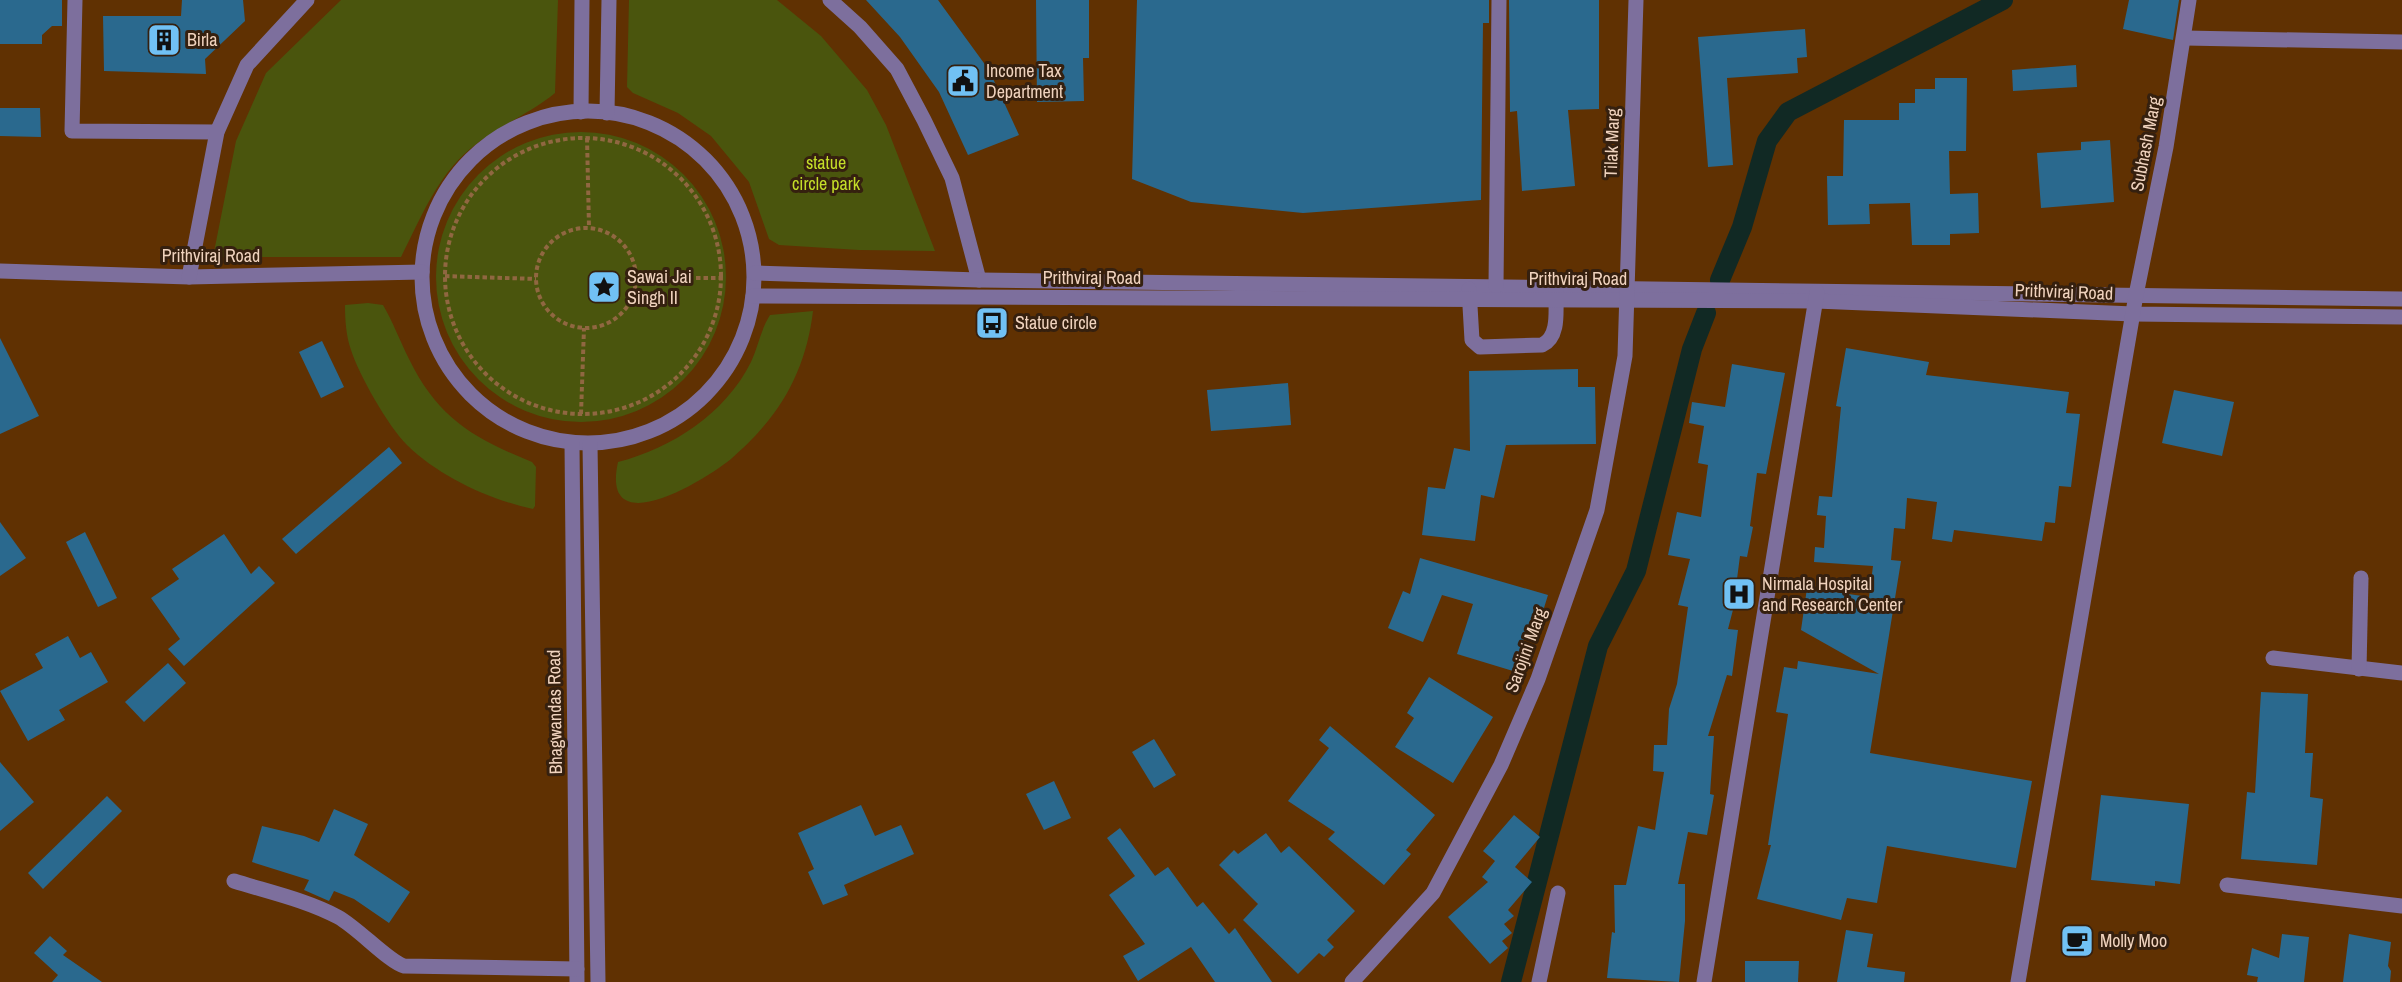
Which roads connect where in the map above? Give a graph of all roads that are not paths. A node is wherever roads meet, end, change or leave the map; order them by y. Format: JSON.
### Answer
{"nodes":[{"id":1,"x":75,"y":0,"type":"edge"},
{"id":2,"x":307,"y":0,"type":"edge"},
{"id":3,"x":582,"y":0,"type":"edge"},
{"id":4,"x":609,"y":0,"type":"edge"},
{"id":5,"x":830,"y":0,"type":"edge"},
{"id":6,"x":1499,"y":0,"type":"edge"},
{"id":7,"x":1636,"y":0,"type":"edge"},
{"id":8,"x":2189,"y":0,"type":"edge"},
{"id":9,"x":2185,"y":38,"type":"junction"},
{"id":10,"x":2402,"y":42,"type":"edge"},
{"id":11,"x":581,"y":112,"type":"junction"},
{"id":12,"x":606,"y":112,"type":"junction"},
{"id":13,"x":218,"y":132,"type":"junction"},
{"id":14,"x":0,"y":271,"type":"edge"},
{"id":15,"x":422,"y":273,"type":"junction"},
{"id":16,"x":755,"y":273,"type":"junction"},
{"id":17,"x":189,"y":277,"type":"junction"},
{"id":18,"x":979,"y":280,"type":"junction"},
{"id":19,"x":1496,"y":286,"type":"junction"},
{"id":20,"x":1469,"y":292,"type":"junction"},
{"id":21,"x":1556,"y":292,"type":"junction"},
{"id":22,"x":1627,"y":293,"type":"junction"},
{"id":23,"x":1817,"y":295,"type":"junction"},
{"id":24,"x":2136,"y":295,"type":"junction"},
{"id":25,"x":753,"y":296,"type":"junction"},
{"id":26,"x":2402,"y":299,"type":"edge"},
{"id":27,"x":2133,"y":314,"type":"junction"},
{"id":28,"x":2402,"y":317,"type":"edge"},
{"id":29,"x":572,"y":442,"type":"junction"},
{"id":30,"x":590,"y":444,"type":"junction"},
{"id":31,"x":2361,"y":578,"type":"dead end"},
{"id":32,"x":2273,"y":658,"type":"dead end"},
{"id":33,"x":2359,"y":669,"type":"junction"},
{"id":34,"x":2402,"y":673,"type":"edge"},
{"id":35,"x":234,"y":881,"type":"dead end"},
{"id":36,"x":2227,"y":885,"type":"dead end"},
{"id":37,"x":1558,"y":892,"type":"dead end"},
{"id":38,"x":2402,"y":906,"type":"edge"},
{"id":39,"x":577,"y":975,"type":"edge"},
{"id":40,"x":598,"y":982,"type":"edge"},
{"id":41,"x":1352,"y":982,"type":"edge"},
{"id":42,"x":1539,"y":982,"type":"edge"},
{"id":43,"x":1704,"y":982,"type":"edge"},
{"id":44,"x":2018,"y":982,"type":"edge"}],
"edges":[{"from":1,"to":13,"type":"street"},
{"from":2,"to":13,"type":"street"},
{"from":3,"to":11,"type":"street"},
{"from":4,"to":12,"type":"street"},
{"from":5,"to":18,"type":"street"},
{"from":6,"to":19,"type":"street"},
{"from":7,"to":22,"type":"street","name":"Tilak Marg"},
{"from":8,"to":9,"type":"street","name":"Subhash Marg"},
{"from":9,"to":10,"type":"street"},
{"from":9,"to":24,"type":"street","name":"Subhash Marg"},
{"from":11,"to":12,"type":"street"},
{"from":11,"to":15,"type":"street"},
{"from":12,"to":16,"type":"street"},
{"from":13,"to":17,"type":"street"},
{"from":14,"to":17,"type":"street","name":"Prithviraj Road"},
{"from":15,"to":17,"type":"street","name":"Prithviraj Road"},
{"from":15,"to":29,"type":"street"},
{"from":16,"to":18,"type":"street","name":"Prithviraj Road"},
{"from":16,"to":25,"type":"street"},
{"from":18,"to":20,"type":"street","name":"Prithviraj Road"},
{"from":19,"to":20,"type":"street","name":"Prithviraj Road"},
{"from":19,"to":21,"type":"street","name":"Prithviraj Road"},
{"from":20,"to":21,"type":"street","name":"Prithviraj Road"},
{"from":20,"to":21,"type":"street"},
{"from":20,"to":25,"type":"street","name":"Prithviraj Road"},
{"from":21,"to":22,"type":"street","name":"Prithviraj Road"},
{"from":22,"to":23,"type":"street","name":"Prithviraj Road"},
{"from":22,"to":41,"type":"street","name":"Sarojini Marg"},
{"from":23,"to":24,"type":"street","name":"Prithviraj Road"},
{"from":23,"to":27,"type":"street","name":"Prithviraj Road"},
{"from":23,"to":43,"type":"street"},
{"from":24,"to":26,"type":"street","name":"Prithviraj Road"},
{"from":24,"to":27,"type":"street","name":"Subhash Marg"},
{"from":25,"to":30,"type":"street"},
{"from":27,"to":28,"type":"street","name":"Prithviraj Road"},
{"from":27,"to":44,"type":"street","name":"Subhash Marg"},
{"from":29,"to":30,"type":"street"},
{"from":29,"to":39,"type":"street","name":"Bhagwandas Road"},
{"from":30,"to":40,"type":"street"},
{"from":31,"to":33,"type":"street"},
{"from":32,"to":33,"type":"street"},
{"from":33,"to":34,"type":"street"},
{"from":35,"to":39,"type":"street"},
{"from":36,"to":38,"type":"street"},
{"from":37,"to":42,"type":"street"}]}
